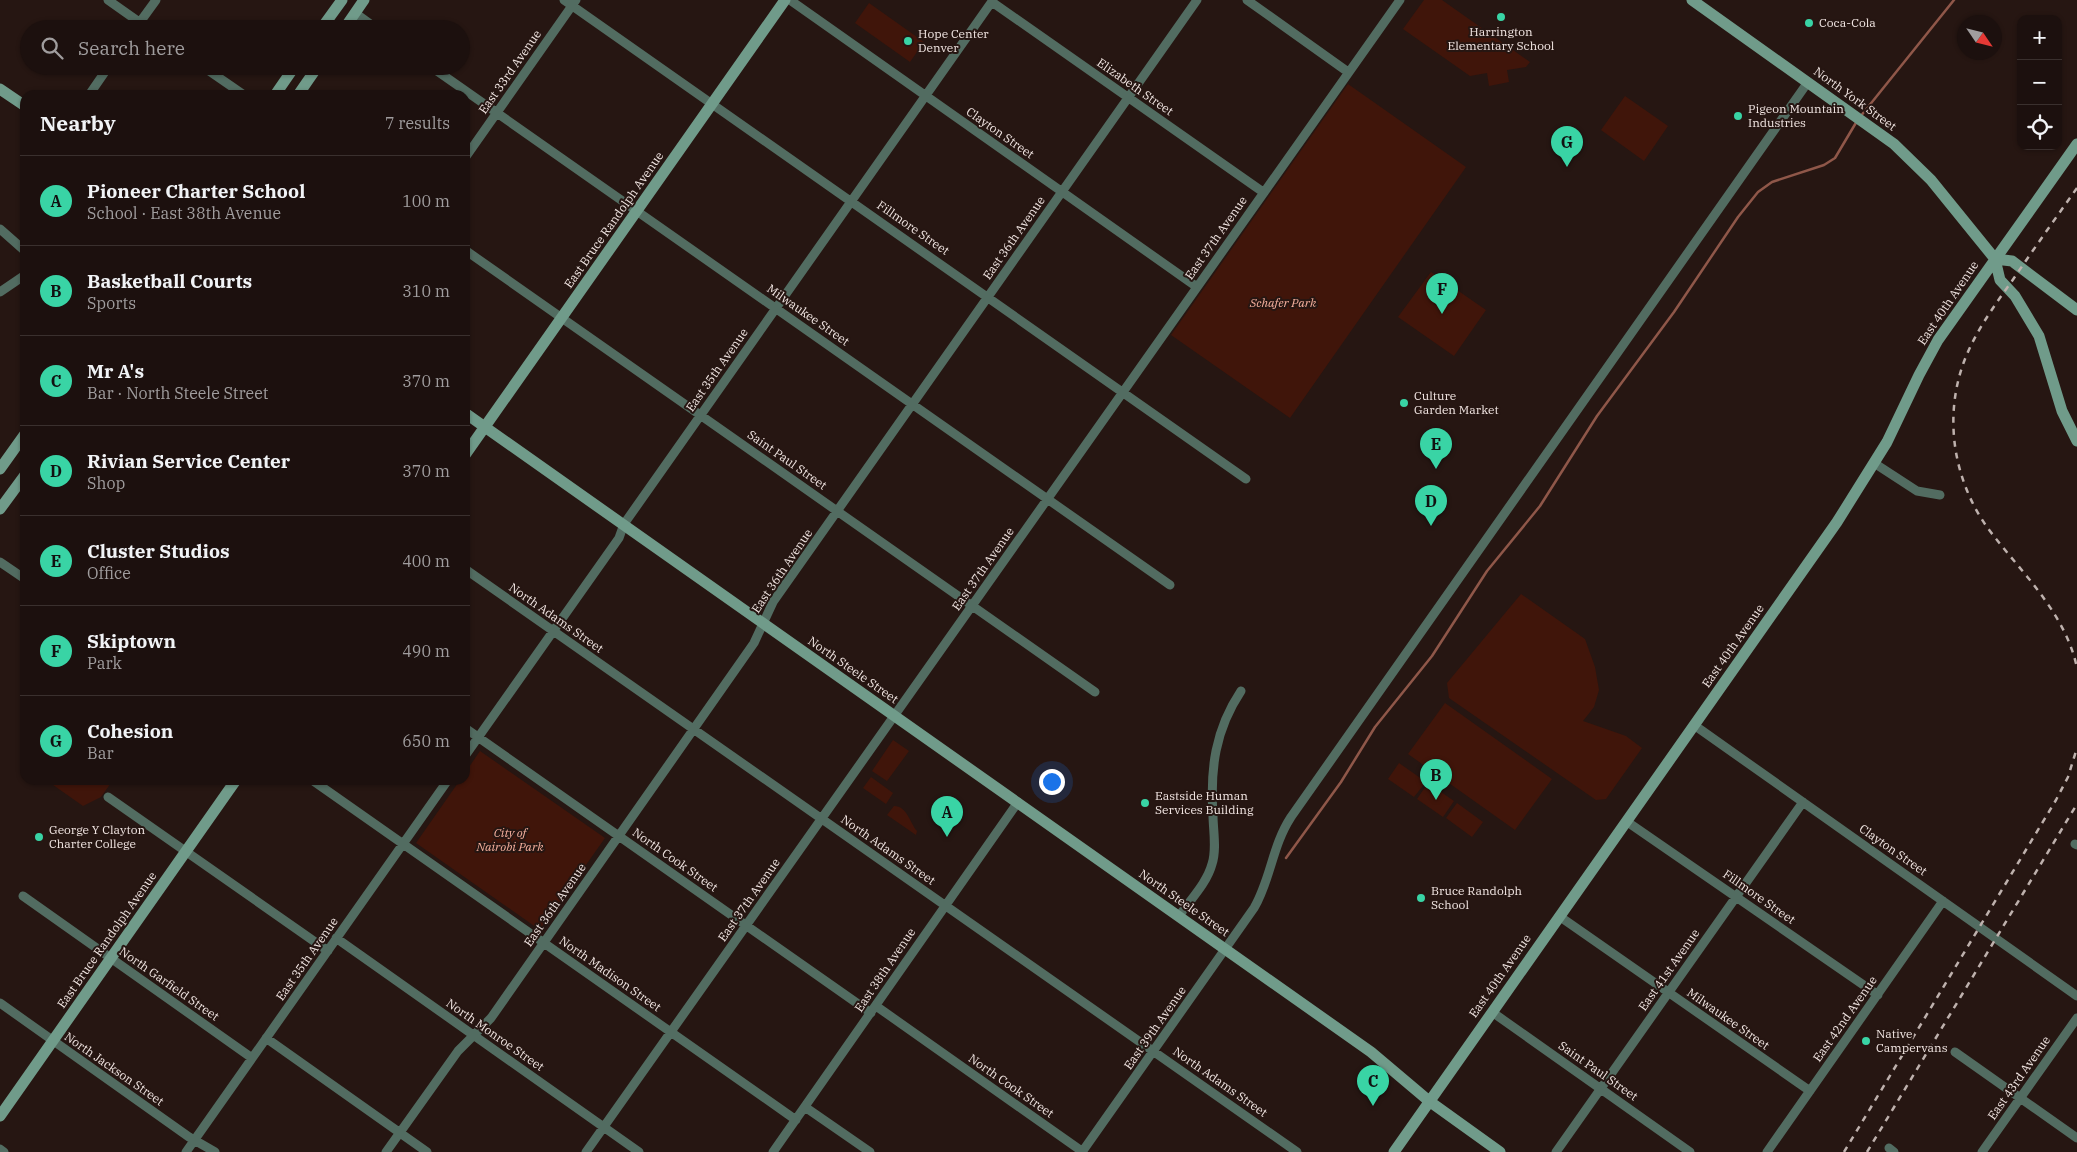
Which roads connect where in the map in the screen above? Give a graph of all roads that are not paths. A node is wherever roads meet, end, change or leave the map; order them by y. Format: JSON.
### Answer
{"nodes":[{"id":1,"x":108,"y":0,"type":"edge"},
{"id":2,"x":156,"y":0,"type":"edge"},
{"id":3,"x":364,"y":0,"type":"edge"},
{"id":4,"x":564,"y":0,"type":"edge"},
{"id":5,"x":785,"y":0,"type":"edge"},
{"id":6,"x":790,"y":0,"type":"edge"},
{"id":7,"x":1197,"y":0,"type":"edge"},
{"id":8,"x":1248,"y":0,"type":"edge"},
{"id":9,"x":1400,"y":0,"type":"edge"},
{"id":10,"x":1692,"y":0,"type":"edge"},
{"id":11,"x":340,"y":1,"type":"edge"},
{"id":12,"x":992,"y":1,"type":"edge"},
{"id":13,"x":574,"y":3,"type":"edge"},
{"id":14,"x":355,"y":13,"type":"junction"},
{"id":15,"x":131,"y":20,"type":"edge"},
{"id":16,"x":142,"y":20,"type":"edge"},
{"id":17,"x":327,"y":20,"type":"edge"},
{"id":18,"x":350,"y":20,"type":"edge"},
{"id":19,"x":365,"y":20,"type":"edge"},
{"id":20,"x":1348,"y":72,"type":"junction"},
{"id":21,"x":103,"y":75,"type":"edge"},
{"id":22,"x":215,"y":75,"type":"edge"},
{"id":23,"x":289,"y":75,"type":"edge"},
{"id":24,"x":312,"y":75,"type":"edge"},
{"id":25,"x":443,"y":75,"type":"edge"},
{"id":26,"x":1808,"y":82,"type":"junction"},
{"id":27,"x":0,"y":89,"type":"edge"},
{"id":28,"x":92,"y":90,"type":"edge"},
{"id":29,"x":237,"y":90,"type":"edge"},
{"id":30,"x":278,"y":90,"type":"edge"},
{"id":31,"x":301,"y":90,"type":"edge"},
{"id":32,"x":464,"y":90,"type":"edge"},
{"id":33,"x":470,"y":94,"type":"edge"},
{"id":34,"x":926,"y":96,"type":"junction"},
{"id":35,"x":1128,"y":98,"type":"junction"},
{"id":36,"x":20,"y":103,"type":"edge"},
{"id":37,"x":712,"y":104,"type":"junction"},
{"id":38,"x":496,"y":113,"type":"junction"},
{"id":39,"x":2077,"y":144,"type":"edge"},
{"id":40,"x":470,"y":151,"type":"edge"},
{"id":41,"x":1062,"y":192,"type":"junction"},
{"id":42,"x":1263,"y":192,"type":"junction"},
{"id":43,"x":852,"y":200,"type":"junction"},
{"id":44,"x":636,"y":211,"type":"junction"},
{"id":45,"x":0,"y":229,"type":"edge"},
{"id":46,"x":20,"y":247,"type":"edge"},
{"id":47,"x":470,"y":254,"type":"edge"},
{"id":48,"x":1995,"y":259,"type":"junction"},
{"id":49,"x":20,"y":279,"type":"edge"},
{"id":50,"x":1197,"y":287,"type":"junction"},
{"id":51,"x":0,"y":292,"type":"edge"},
{"id":52,"x":988,"y":296,"type":"junction"},
{"id":53,"x":776,"y":308,"type":"junction"},
{"id":54,"x":2077,"y":310,"type":"edge"},
{"id":55,"x":562,"y":318,"type":"junction"},
{"id":56,"x":1123,"y":391,"type":"junction"},
{"id":57,"x":912,"y":404,"type":"junction"},
{"id":58,"x":701,"y":415,"type":"junction"},
{"id":59,"x":470,"y":416,"type":"edge"},
{"id":60,"x":485,"y":427,"type":"junction"},
{"id":61,"x":2075,"y":433,"type":"edge"},
{"id":62,"x":20,"y":441,"type":"edge"},
{"id":63,"x":470,"y":448,"type":"edge"},
{"id":64,"x":1874,"y":463,"type":"junction"},
{"id":65,"x":0,"y":469,"type":"edge"},
{"id":66,"x":1246,"y":479,"type":"dead end"},
{"id":67,"x":20,"y":481,"type":"edge"},
{"id":68,"x":1940,"y":495,"type":"dead end"},
{"id":69,"x":1047,"y":499,"type":"junction"},
{"id":70,"x":0,"y":509,"type":"edge"},
{"id":71,"x":837,"y":511,"type":"junction"},
{"id":72,"x":624,"y":524,"type":"junction"},
{"id":73,"x":0,"y":562,"type":"edge"},
{"id":74,"x":470,"y":573,"type":"edge"},
{"id":75,"x":20,"y":576,"type":"edge"},
{"id":76,"x":1170,"y":585,"type":"dead end"},
{"id":77,"x":972,"y":606,"type":"junction"},
{"id":78,"x":762,"y":623,"type":"junction"},
{"id":79,"x":553,"y":631,"type":"junction"},
{"id":80,"x":1241,"y":691,"type":"dead end"},
{"id":81,"x":1095,"y":692,"type":"dead end"},
{"id":82,"x":894,"y":716,"type":"junction"},
{"id":83,"x":1694,"y":724,"type":"junction"},
{"id":84,"x":693,"y":729,"type":"junction"},
{"id":85,"x":470,"y":731,"type":"edge"},
{"id":86,"x":478,"y":737,"type":"junction"},
{"id":87,"x":470,"y":749,"type":"edge"},
{"id":88,"x":233,"y":785,"type":"edge"},
{"id":89,"x":319,"y":785,"type":"edge"},
{"id":90,"x":444,"y":785,"type":"edge"},
{"id":91,"x":108,"y":797,"type":"dead end"},
{"id":92,"x":1018,"y":802,"type":"junction"},
{"id":93,"x":1803,"y":802,"type":"junction"},
{"id":94,"x":822,"y":819,"type":"junction"},
{"id":95,"x":1626,"y":821,"type":"junction"},
{"id":96,"x":618,"y":836,"type":"junction"},
{"id":97,"x":403,"y":844,"type":"junction"},
{"id":98,"x":186,"y":852,"type":"junction"},
{"id":99,"x":23,"y":896,"type":"dead end"},
{"id":100,"x":1736,"y":897,"type":"junction"},
{"id":101,"x":1944,"y":901,"type":"junction"},
{"id":102,"x":945,"y":905,"type":"junction"},
{"id":103,"x":1179,"y":916,"type":"junction"},
{"id":104,"x":1559,"y":916,"type":"junction"},
{"id":105,"x":746,"y":926,"type":"junction"},
{"id":106,"x":336,"y":938,"type":"junction"},
{"id":107,"x":544,"y":942,"type":"junction"},
{"id":108,"x":328,"y":951,"type":"junction"},
{"id":109,"x":1230,"y":952,"type":"junction"},
{"id":110,"x":111,"y":958,"type":"junction"},
{"id":111,"x":1669,"y":993,"type":"junction"},
{"id":112,"x":1878,"y":994,"type":"junction"},
{"id":113,"x":2077,"y":996,"type":"edge"},
{"id":114,"x":0,"y":1003,"type":"edge"},
{"id":115,"x":873,"y":1009,"type":"junction"},
{"id":116,"x":1492,"y":1012,"type":"junction"},
{"id":117,"x":2077,"y":1018,"type":"edge"},
{"id":118,"x":671,"y":1032,"type":"junction"},
{"id":119,"x":474,"y":1035,"type":"junction"},
{"id":120,"x":266,"y":1038,"type":"junction"},
{"id":121,"x":53,"y":1041,"type":"junction"},
{"id":122,"x":1154,"y":1051,"type":"junction"},
{"id":123,"x":1955,"y":1052,"type":"dead end"},
{"id":124,"x":252,"y":1058,"type":"junction"},
{"id":125,"x":1601,"y":1089,"type":"junction"},
{"id":126,"x":1810,"y":1092,"type":"junction"},
{"id":127,"x":2020,"y":1098,"type":"junction"},
{"id":128,"x":1429,"y":1101,"type":"junction"},
{"id":129,"x":805,"y":1107,"type":"junction"},
{"id":130,"x":0,"y":1116,"type":"edge"},
{"id":131,"x":796,"y":1120,"type":"junction"},
{"id":132,"x":604,"y":1127,"type":"junction"},
{"id":133,"x":399,"y":1133,"type":"junction"},
{"id":134,"x":2077,"y":1138,"type":"edge"},
{"id":135,"x":194,"y":1140,"type":"junction"},
{"id":136,"x":0,"y":1149,"type":"edge"},
{"id":137,"x":4,"y":1152,"type":"edge"},
{"id":138,"x":186,"y":1152,"type":"edge"},
{"id":139,"x":215,"y":1152,"type":"edge"},
{"id":140,"x":386,"y":1152,"type":"edge"},
{"id":141,"x":427,"y":1152,"type":"edge"},
{"id":142,"x":586,"y":1152,"type":"edge"},
{"id":143,"x":639,"y":1152,"type":"edge"},
{"id":144,"x":773,"y":1152,"type":"edge"},
{"id":145,"x":870,"y":1152,"type":"edge"},
{"id":146,"x":1083,"y":1152,"type":"edge"},
{"id":147,"x":1297,"y":1152,"type":"edge"},
{"id":148,"x":1394,"y":1152,"type":"edge"},
{"id":149,"x":1500,"y":1152,"type":"edge"},
{"id":150,"x":1556,"y":1152,"type":"edge"},
{"id":151,"x":1690,"y":1152,"type":"edge"},
{"id":152,"x":1767,"y":1152,"type":"edge"},
{"id":153,"x":1982,"y":1152,"type":"edge"}],
"edges":[{"from":1,"to":15,"type":"street"},
{"from":2,"to":16,"type":"street"},
{"from":3,"to":14,"type":"street"},
{"from":4,"to":13,"type":"street","name":"Fillmore Street"},
{"from":5,"to":37,"type":"street","name":"East Bruce Randolph Avenue"},
{"from":6,"to":34,"type":"street","name":"Clayton Street"},
{"from":7,"to":35,"type":"street","name":"East 36th Avenue"},
{"from":8,"to":20,"type":"street"},
{"from":9,"to":20,"type":"street","name":"East 37th Avenue"},
{"from":10,"to":26,"type":"street","name":"North York Street"},
{"from":11,"to":17,"type":"street"},
{"from":12,"to":34,"type":"street","name":"East 35th Avenue"},
{"from":12,"to":35,"type":"street","name":"Elizabeth Street"},
{"from":13,"to":37,"type":"street","name":"Fillmore Street"},
{"from":13,"to":38,"type":"street","name":"East 33rd Avenue"},
{"from":14,"to":18,"type":"street"},
{"from":14,"to":19,"type":"street"},
{"from":20,"to":42,"type":"street","name":"East 37th Avenue"},
{"from":21,"to":28,"type":"street"},
{"from":22,"to":29,"type":"street"},
{"from":23,"to":30,"type":"street"},
{"from":24,"to":31,"type":"street"},
{"from":25,"to":32,"type":"street","name":"Milwaukee Street"},
{"from":26,"to":48,"type":"street","name":"North York Street"},
{"from":26,"to":109,"type":"street","name":"East 39th Avenue"},
{"from":27,"to":36,"type":"street"},
{"from":33,"to":38,"type":"street","name":"Milwaukee Street"},
{"from":34,"to":41,"type":"street","name":"Clayton Street"},
{"from":34,"to":43,"type":"street","name":"East 35th Avenue"},
{"from":35,"to":41,"type":"street","name":"East 36th Avenue"},
{"from":35,"to":42,"type":"street","name":"Elizabeth Street"},
{"from":37,"to":43,"type":"street","name":"Fillmore Street"},
{"from":37,"to":44,"type":"street","name":"East Bruce Randolph Avenue"},
{"from":38,"to":40,"type":"street","name":"East 33rd Avenue"},
{"from":38,"to":44,"type":"street","name":"Milwaukee Street"},
{"from":39,"to":48,"type":"street","name":"East 40th Avenue"},
{"from":41,"to":50,"type":"street","name":"Clayton Street"},
{"from":41,"to":52,"type":"street","name":"East 36th Avenue"},
{"from":42,"to":50,"type":"street","name":"East 37th Avenue"},
{"from":43,"to":52,"type":"street","name":"Fillmore Street"},
{"from":43,"to":53,"type":"street","name":"East 35th Avenue"},
{"from":44,"to":53,"type":"street","name":"Milwaukee Street"},
{"from":44,"to":55,"type":"street","name":"East Bruce Randolph Avenue"},
{"from":45,"to":46,"type":"street"},
{"from":47,"to":55,"type":"street","name":"Saint Paul Street"},
{"from":48,"to":54,"type":"street"},
{"from":48,"to":61,"type":"street"},
{"from":48,"to":64,"type":"street","name":"East 40th Avenue"},
{"from":49,"to":51,"type":"street"},
{"from":50,"to":56,"type":"street","name":"East 37th Avenue"},
{"from":52,"to":56,"type":"street","name":"Fillmore Street"},
{"from":52,"to":57,"type":"street","name":"East 36th Avenue"},
{"from":53,"to":57,"type":"street","name":"Milwaukee Street"},
{"from":53,"to":58,"type":"street","name":"East 35th Avenue"},
{"from":55,"to":58,"type":"street","name":"Saint Paul Street"},
{"from":55,"to":60,"type":"street","name":"East Bruce Randolph Avenue"},
{"from":56,"to":66,"type":"street","name":"Fillmore Street"},
{"from":56,"to":69,"type":"street","name":"East 37th Avenue"},
{"from":57,"to":69,"type":"street","name":"Milwaukee Street"},
{"from":57,"to":71,"type":"street","name":"East 36th Avenue"},
{"from":58,"to":71,"type":"street","name":"Saint Paul Street"},
{"from":58,"to":72,"type":"street","name":"East 35th Avenue"},
{"from":59,"to":60,"type":"street","name":"North Steele Street"},
{"from":60,"to":63,"type":"street","name":"East Bruce Randolph Avenue"},
{"from":60,"to":72,"type":"street","name":"North Steele Street"},
{"from":62,"to":65,"type":"street"},
{"from":64,"to":68,"type":"street"},
{"from":64,"to":83,"type":"street","name":"East 40th Avenue"},
{"from":67,"to":70,"type":"street"},
{"from":69,"to":76,"type":"street","name":"Milwaukee Street"},
{"from":69,"to":77,"type":"street","name":"East 37th Avenue"},
{"from":71,"to":77,"type":"street","name":"Saint Paul Street"},
{"from":71,"to":78,"type":"street","name":"East 36th Avenue"},
{"from":72,"to":78,"type":"street","name":"North Steele Street"},
{"from":72,"to":79,"type":"street","name":"East 35th Avenue"},
{"from":73,"to":75,"type":"street"},
{"from":74,"to":79,"type":"street","name":"North Adams Street"},
{"from":77,"to":81,"type":"street","name":"Saint Paul Street"},
{"from":77,"to":82,"type":"street","name":"East 37th Avenue"},
{"from":78,"to":82,"type":"street","name":"North Steele Street"},
{"from":78,"to":84,"type":"street","name":"East 36th Avenue"},
{"from":79,"to":84,"type":"street","name":"North Adams Street"},
{"from":79,"to":86,"type":"street","name":"East 35th Avenue"},
{"from":80,"to":103,"type":"street"},
{"from":82,"to":92,"type":"street","name":"North Steele Street"},
{"from":82,"to":94,"type":"street","name":"East 37th Avenue"},
{"from":83,"to":93,"type":"street","name":"Clayton Street"},
{"from":83,"to":95,"type":"street","name":"East 40th Avenue"},
{"from":84,"to":94,"type":"street","name":"North Adams Street"},
{"from":84,"to":96,"type":"street","name":"East 36th Avenue"},
{"from":85,"to":86,"type":"street","name":"North Cook Street"},
{"from":86,"to":87,"type":"street","name":"East 35th Avenue"},
{"from":86,"to":96,"type":"street","name":"North Cook Street"},
{"from":88,"to":98,"type":"street","name":"East Bruce Randolph Avenue"},
{"from":89,"to":97,"type":"street","name":"North Madison Street"},
{"from":90,"to":97,"type":"street","name":"East 35th Avenue"},
{"from":91,"to":98,"type":"street"},
{"from":92,"to":102,"type":"street","name":"East 38th Avenue"},
{"from":92,"to":103,"type":"street","name":"North Steele Street"},
{"from":93,"to":100,"type":"street","name":"East 41st Avenue"},
{"from":93,"to":101,"type":"street","name":"Clayton Street"},
{"from":94,"to":102,"type":"street","name":"North Adams Street"},
{"from":94,"to":105,"type":"street","name":"East 37th Avenue"},
{"from":95,"to":100,"type":"street","name":"Fillmore Street"},
{"from":95,"to":104,"type":"street","name":"East 40th Avenue"},
{"from":96,"to":105,"type":"street","name":"North Cook Street"},
{"from":96,"to":107,"type":"street","name":"East 36th Avenue"},
{"from":97,"to":106,"type":"street","name":"East 35th Avenue"},
{"from":97,"to":107,"type":"street","name":"North Madison Street"},
{"from":98,"to":108,"type":"street"},
{"from":98,"to":110,"type":"street","name":"East Bruce Randolph Avenue"},
{"from":99,"to":110,"type":"street","name":"North Garfield Street"},
{"from":100,"to":111,"type":"street","name":"East 41st Avenue"},
{"from":100,"to":112,"type":"street","name":"Fillmore Street"},
{"from":101,"to":112,"type":"street","name":"East 42nd Avenue"},
{"from":101,"to":113,"type":"street","name":"Clayton Street"},
{"from":102,"to":115,"type":"street","name":"East 38th Avenue"},
{"from":102,"to":122,"type":"street","name":"North Adams Street"},
{"from":103,"to":109,"type":"street","name":"North Steele Street"},
{"from":104,"to":111,"type":"street","name":"Milwaukee Street"},
{"from":104,"to":116,"type":"street","name":"East 40th Avenue"},
{"from":105,"to":115,"type":"street","name":"North Cook Street"},
{"from":105,"to":118,"type":"street","name":"East 37th Avenue"},
{"from":106,"to":108,"type":"street","name":"East 35th Avenue"},
{"from":106,"to":119,"type":"street","name":"North Monroe Street"},
{"from":107,"to":118,"type":"street","name":"North Madison Street"},
{"from":107,"to":119,"type":"street","name":"East 36th Avenue"},
{"from":108,"to":120,"type":"street","name":"East 35th Avenue"},
{"from":109,"to":122,"type":"street","name":"East 39th Avenue"},
{"from":109,"to":128,"type":"street","name":"North Steele Street"},
{"from":110,"to":121,"type":"street","name":"East Bruce Randolph Avenue"},
{"from":110,"to":124,"type":"street","name":"North Garfield Street"},
{"from":111,"to":125,"type":"street","name":"East 41st Avenue"},
{"from":111,"to":126,"type":"street","name":"Milwaukee Street"},
{"from":112,"to":126,"type":"street","name":"East 42nd Avenue"},
{"from":114,"to":121,"type":"street","name":"North Jackson Street"},
{"from":115,"to":129,"type":"street","name":"East 38th Avenue"},
{"from":115,"to":146,"type":"street","name":"North Cook Street"},
{"from":116,"to":125,"type":"street","name":"Saint Paul Street"},
{"from":116,"to":128,"type":"street","name":"East 40th Avenue"},
{"from":117,"to":127,"type":"street","name":"East 43rd Avenue"},
{"from":118,"to":131,"type":"street","name":"North Madison Street"},
{"from":118,"to":132,"type":"street","name":"East 37th Avenue"},
{"from":119,"to":132,"type":"street","name":"North Monroe Street"},
{"from":119,"to":133,"type":"street","name":"East 36th Avenue"},
{"from":120,"to":124,"type":"street","name":"East 35th Avenue"},
{"from":120,"to":133,"type":"street"},
{"from":121,"to":130,"type":"street","name":"East Bruce Randolph Avenue"},
{"from":121,"to":135,"type":"street","name":"North Jackson Street"},
{"from":122,"to":146,"type":"street","name":"East 39th Avenue"},
{"from":122,"to":147,"type":"street","name":"North Adams Street"},
{"from":123,"to":127,"type":"street"},
{"from":124,"to":135,"type":"street","name":"East 35th Avenue"},
{"from":125,"to":150,"type":"street","name":"East 41st Avenue"},
{"from":125,"to":151,"type":"street","name":"Saint Paul Street"},
{"from":126,"to":152,"type":"street","name":"East 42nd Avenue"},
{"from":127,"to":134,"type":"street"},
{"from":127,"to":153,"type":"street","name":"East 43rd Avenue"},
{"from":128,"to":148,"type":"street","name":"East 40th Avenue"},
{"from":128,"to":149,"type":"street","name":"North Steele Street"},
{"from":129,"to":131,"type":"street","name":"East 38th Avenue"},
{"from":129,"to":145,"type":"street"},
{"from":131,"to":144,"type":"street","name":"East 38th Avenue"},
{"from":132,"to":142,"type":"street","name":"East 37th Avenue"},
{"from":132,"to":143,"type":"street","name":"North Monroe Street"},
{"from":133,"to":140,"type":"street","name":"East 36th Avenue"},
{"from":133,"to":141,"type":"street"},
{"from":135,"to":138,"type":"street","name":"East 35th Avenue"},
{"from":135,"to":139,"type":"street","name":"North Jackson Street"},
{"from":136,"to":137,"type":"street"}]}
